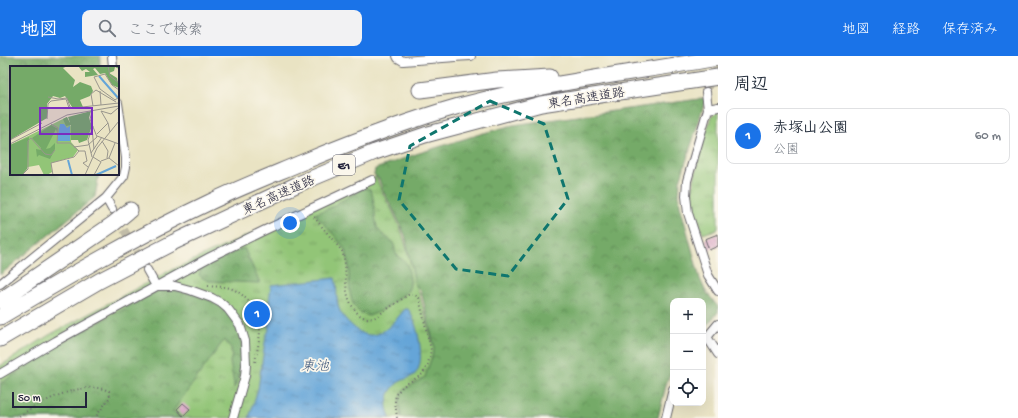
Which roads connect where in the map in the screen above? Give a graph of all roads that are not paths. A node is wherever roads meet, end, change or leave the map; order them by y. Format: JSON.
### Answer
{"nodes":[{"id":1,"x":112,"y":56,"type":"edge"},
{"id":2,"x":396,"y":56,"type":"edge"},
{"id":3,"x":442,"y":56,"type":"edge"},
{"id":4,"x":471,"y":56,"type":"edge"},
{"id":5,"x":456,"y":58,"type":"junction"},
{"id":6,"x":718,"y":58,"type":"edge"},
{"id":7,"x":113,"y":66,"type":"edge"},
{"id":8,"x":622,"y":74,"type":"junction"},
{"id":9,"x":718,"y":77,"type":"edge"},
{"id":10,"x":420,"y":90,"type":"dead end"},
{"id":11,"x":706,"y":92,"type":"tunnel mouth"},
{"id":12,"x":718,"y":107,"type":"edge"},
{"id":13,"x":119,"y":109,"type":"edge"},
{"id":14,"x":708,"y":109,"type":"junction"},
{"id":15,"x":372,"y":180,"type":"dead end"},
{"id":16,"x":106,"y":198,"type":"junction"},
{"id":17,"x":112,"y":209,"type":"tunnel mouth"},
{"id":18,"x":130,"y":210,"type":"dead end"},
{"id":19,"x":147,"y":270,"type":"tunnel mouth"},
{"id":20,"x":0,"y":284,"type":"edge"},
{"id":21,"x":156,"y":286,"type":"junction"},
{"id":22,"x":718,"y":292,"type":"edge"},
{"id":23,"x":0,"y":301,"type":"edge"},
{"id":24,"x":0,"y":317,"type":"edge"},
{"id":25,"x":718,"y":324,"type":"edge"},
{"id":26,"x":706,"y":338,"type":"edge"},
{"id":27,"x":0,"y":339,"type":"edge"},
{"id":28,"x":706,"y":340,"type":"edge"},
{"id":29,"x":718,"y":354,"type":"edge"},
{"id":30,"x":0,"y":374,"type":"edge"},
{"id":31,"x":670,"y":401,"type":"edge"},
{"id":32,"x":233,"y":418,"type":"edge"},
{"id":33,"x":666,"y":418,"type":"edge"}],
"edges":[{"from":1,"to":7,"type":"street"},
{"from":2,"to":5,"type":"street"},
{"from":3,"to":5,"type":"street"},
{"from":4,"to":5,"type":"street"},
{"from":6,"to":8,"type":"highway","name":"東名高速道路","number":"E1"},
{"from":8,"to":10,"type":"highway"},
{"from":8,"to":24,"type":"highway","name":"東名高速道路","number":"E1"},
{"from":9,"to":27,"type":"highway","name":"東名高速道路","number":"E1"},
{"from":11,"to":14,"type":"street"},
{"from":12,"to":14,"type":"street"},
{"from":13,"to":16,"type":"street"},
{"from":14,"to":22,"type":"street"},
{"from":15,"to":21,"type":"street"},
{"from":16,"to":17,"type":"street"},
{"from":16,"to":20,"type":"street"},
{"from":18,"to":23,"type":"highway"},
{"from":19,"to":21,"type":"street"},
{"from":21,"to":30,"type":"street"},
{"from":21,"to":32,"type":"street"},
{"from":25,"to":26,"type":"street"},
{"from":28,"to":29,"type":"street"},
{"from":31,"to":33,"type":"street"}]}
